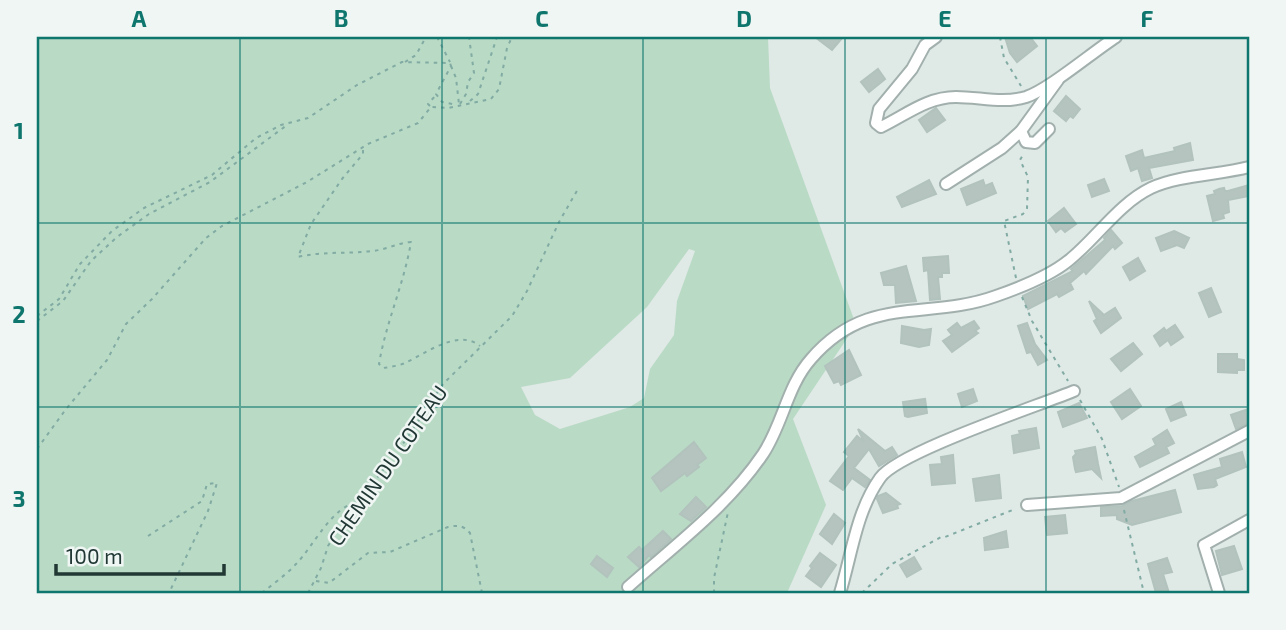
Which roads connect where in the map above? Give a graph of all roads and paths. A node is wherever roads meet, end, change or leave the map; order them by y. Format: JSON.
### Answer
{"nodes":[{"id":1,"x":426,"y":37,"type":"edge"},
{"id":2,"x":437,"y":37,"type":"edge"},
{"id":3,"x":469,"y":37,"type":"edge"},
{"id":4,"x":497,"y":37,"type":"edge"},
{"id":5,"x":513,"y":37,"type":"edge"},
{"id":6,"x":936,"y":37,"type":"edge"},
{"id":7,"x":1000,"y":37,"type":"edge"},
{"id":8,"x":1116,"y":37,"type":"edge"},
{"id":9,"x":405,"y":62,"type":"junction"},
{"id":10,"x":451,"y":65,"type":"junction"},
{"id":11,"x":1061,"y":76,"type":"junction"},
{"id":12,"x":436,"y":94,"type":"junction"},
{"id":13,"x":1028,"y":97,"type":"junction"},
{"id":14,"x":469,"y":102,"type":"junction"},
{"id":15,"x":459,"y":105,"type":"junction"},
{"id":16,"x":431,"y":107,"type":"junction"},
{"id":17,"x":288,"y":125,"type":"junction"},
{"id":18,"x":1049,"y":129,"type":"dead end"},
{"id":19,"x":1021,"y":131,"type":"junction"},
{"id":20,"x":363,"y":147,"type":"junction"},
{"id":21,"x":1022,"y":147,"type":"dead end"},
{"id":22,"x":1249,"y":167,"type":"edge"},
{"id":23,"x":946,"y":184,"type":"dead end"},
{"id":24,"x":578,"y":189,"type":"dead end"},
{"id":25,"x":1017,"y":287,"type":"junction"},
{"id":26,"x":37,"y":316,"type":"edge"},
{"id":27,"x":37,"y":321,"type":"edge"},
{"id":28,"x":481,"y":347,"type":"junction"},
{"id":29,"x":1074,"y":391,"type":"junction"},
{"id":30,"x":1249,"y":430,"type":"edge"},
{"id":31,"x":37,"y":449,"type":"edge"},
{"id":32,"x":733,"y":493,"type":"junction"},
{"id":33,"x":1121,"y":498,"type":"junction"},
{"id":34,"x":359,"y":502,"type":"junction"},
{"id":35,"x":1027,"y":505,"type":"joint"},
{"id":36,"x":1249,"y":520,"type":"edge"},
{"id":37,"x":148,"y":536,"type":"dead end"},
{"id":38,"x":315,"y":581,"type":"junction"},
{"id":39,"x":628,"y":587,"type":"dead end"},
{"id":40,"x":169,"y":593,"type":"edge"},
{"id":41,"x":262,"y":593,"type":"edge"},
{"id":42,"x":309,"y":593,"type":"edge"},
{"id":43,"x":482,"y":593,"type":"edge"},
{"id":44,"x":715,"y":593,"type":"edge"},
{"id":45,"x":840,"y":593,"type":"edge"},
{"id":46,"x":862,"y":593,"type":"edge"},
{"id":47,"x":1144,"y":593,"type":"edge"},
{"id":48,"x":1220,"y":593,"type":"edge"}],
"edges":[{"from":1,"to":9,"type":"path"},
{"from":2,"to":10,"type":"path"},
{"from":3,"to":15,"type":"path"},
{"from":4,"to":14,"type":"path"},
{"from":5,"to":14,"type":"path"},
{"from":6,"to":13,"type":"street"},
{"from":7,"to":13,"type":"path"},
{"from":8,"to":11,"type":"street"},
{"from":9,"to":10,"type":"path"},
{"from":9,"to":17,"type":"path"},
{"from":10,"to":12,"type":"path"},
{"from":10,"to":15,"type":"path"},
{"from":11,"to":13,"type":"street"},
{"from":11,"to":19,"type":"street"},
{"from":12,"to":15,"type":"path"},
{"from":12,"to":16,"type":"path"},
{"from":14,"to":15,"type":"path"},
{"from":15,"to":16,"type":"path"},
{"from":16,"to":20,"type":"path"},
{"from":17,"to":26,"type":"path"},
{"from":17,"to":27,"type":"path"},
{"from":18,"to":19,"type":"street"},
{"from":19,"to":23,"type":"street"},
{"from":20,"to":28,"type":"path"},
{"from":20,"to":31,"type":"path"},
{"from":21,"to":25,"type":"path"},
{"from":22,"to":25,"type":"street"},
{"from":24,"to":28,"type":"path","name":"CHEMIN DU COTEAU"},
{"from":25,"to":29,"type":"path"},
{"from":25,"to":32,"type":"street"},
{"from":28,"to":34,"type":"path","name":"CHEMIN DU COTEAU"},
{"from":29,"to":33,"type":"path"},
{"from":29,"to":45,"type":"street"},
{"from":30,"to":33,"type":"street"},
{"from":32,"to":39,"type":"street"},
{"from":32,"to":44,"type":"path"},
{"from":33,"to":35,"type":"street"},
{"from":33,"to":47,"type":"path"},
{"from":34,"to":38,"type":"path","name":"CHEMIN DU COTEAU"},
{"from":34,"to":41,"type":"path"},
{"from":35,"to":46,"type":"path"},
{"from":36,"to":48,"type":"street"},
{"from":37,"to":40,"type":"path"},
{"from":38,"to":42,"type":"path","name":"CHEMIN DU COTEAU"},
{"from":38,"to":43,"type":"path"}]}
